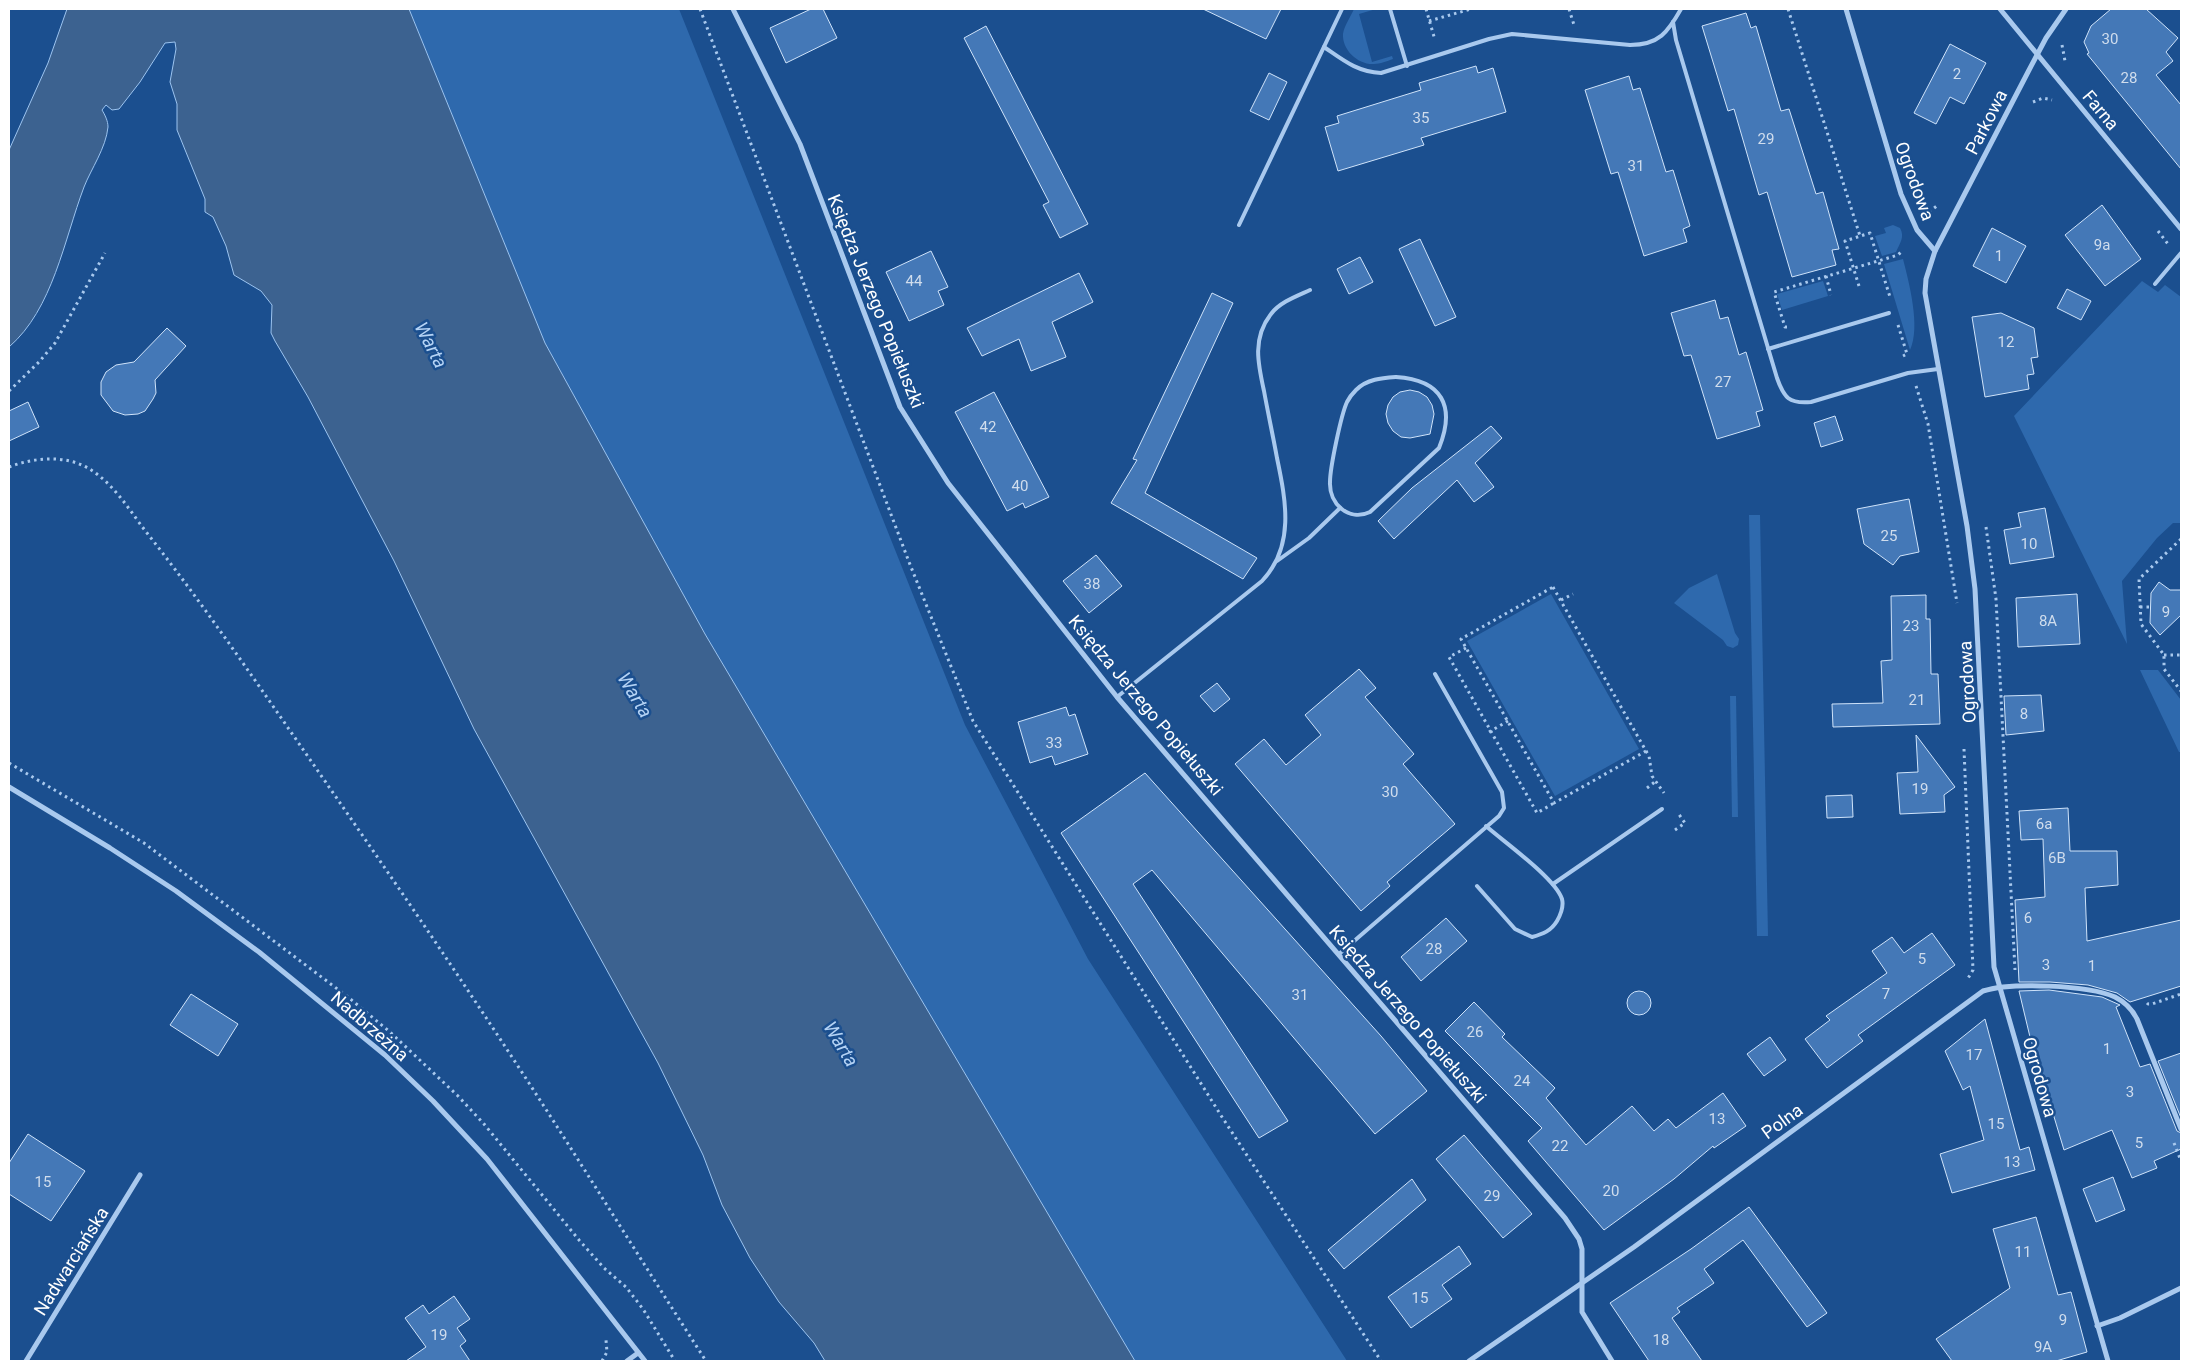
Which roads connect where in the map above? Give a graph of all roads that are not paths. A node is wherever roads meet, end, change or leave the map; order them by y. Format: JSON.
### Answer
{"nodes":[{"id":1,"x":733,"y":9,"type":"edge"},
{"id":2,"x":1342,"y":9,"type":"edge"},
{"id":3,"x":1390,"y":9,"type":"edge"},
{"id":4,"x":1681,"y":9,"type":"edge"},
{"id":5,"x":1846,"y":9,"type":"edge"},
{"id":6,"x":2000,"y":9,"type":"edge"},
{"id":7,"x":2066,"y":9,"type":"edge"},
{"id":8,"x":1673,"y":22,"type":"junction"},
{"id":9,"x":1324,"y":47,"type":"junction"},
{"id":10,"x":2037,"y":55,"type":"junction"},
{"id":11,"x":1407,"y":66,"type":"junction"},
{"id":12,"x":1239,"y":225,"type":"dead end"},
{"id":13,"x":2181,"y":229,"type":"edge"},
{"id":14,"x":1935,"y":251,"type":"junction"},
{"id":15,"x":2180,"y":254,"type":"edge"},
{"id":16,"x":2155,"y":284,"type":"dead end"},
{"id":17,"x":1310,"y":290,"type":"dead end"},
{"id":18,"x":1889,"y":313,"type":"dead end"},
{"id":19,"x":1768,"y":349,"type":"junction"},
{"id":20,"x":1938,"y":369,"type":"junction"},
{"id":21,"x":1340,"y":508,"type":"junction"},
{"id":22,"x":1276,"y":561,"type":"junction"},
{"id":23,"x":1435,"y":674,"type":"dead end"},
{"id":24,"x":1117,"y":697,"type":"junction"},
{"id":25,"x":9,"y":787,"type":"edge"},
{"id":26,"x":1662,"y":809,"type":"dead end"},
{"id":27,"x":1486,"y":826,"type":"junction"},
{"id":28,"x":1553,"y":884,"type":"junction"},
{"id":29,"x":1477,"y":886,"type":"dead end"},
{"id":30,"x":1339,"y":954,"type":"junction"},
{"id":31,"x":1999,"y":987,"type":"junction"},
{"id":32,"x":2181,"y":1129,"type":"edge"},
{"id":33,"x":140,"y":1175,"type":"dead end"},
{"id":34,"x":1582,"y":1283,"type":"junction"},
{"id":35,"x":2181,"y":1288,"type":"edge"},
{"id":36,"x":2098,"y":1326,"type":"junction"},
{"id":37,"x":638,"y":1353,"type":"junction"},
{"id":38,"x":26,"y":1361,"type":"edge"},
{"id":39,"x":627,"y":1361,"type":"edge"},
{"id":40,"x":645,"y":1361,"type":"edge"},
{"id":41,"x":1469,"y":1361,"type":"edge"},
{"id":42,"x":1612,"y":1361,"type":"edge"},
{"id":43,"x":2108,"y":1361,"type":"edge"}],
"edges":[{"from":1,"to":24,"type":"street","name":"Księdza Jerzego Popiełuszki"},
{"from":2,"to":9,"type":"lane"},
{"from":3,"to":11,"type":"lane"},
{"from":4,"to":8,"type":"lane"},
{"from":5,"to":14,"type":"street","name":"Ogrodowa"},
{"from":6,"to":10,"type":"street","name":"Farna"},
{"from":7,"to":10,"type":"street","name":"Parkowa"},
{"from":8,"to":11,"type":"lane"},
{"from":8,"to":19,"type":"lane"},
{"from":9,"to":11,"type":"lane"},
{"from":9,"to":12,"type":"lane"},
{"from":10,"to":13,"type":"street","name":"Farna"},
{"from":10,"to":14,"type":"street","name":"Parkowa"},
{"from":14,"to":20,"type":"street","name":"Ogrodowa"},
{"from":15,"to":16,"type":"lane"},
{"from":17,"to":22,"type":"lane"},
{"from":18,"to":19,"type":"lane"},
{"from":19,"to":20,"type":"lane"},
{"from":20,"to":31,"type":"street","name":"Ogrodowa"},
{"from":21,"to":21,"type":"lane"},
{"from":21,"to":22,"type":"lane"},
{"from":22,"to":24,"type":"lane"},
{"from":23,"to":27,"type":"lane"},
{"from":24,"to":30,"type":"street","name":"Księdza Jerzego Popiełuszki"},
{"from":25,"to":37,"type":"street","name":"Nadbrzeżna"},
{"from":26,"to":28,"type":"lane"},
{"from":27,"to":28,"type":"lane"},
{"from":27,"to":30,"type":"lane"},
{"from":28,"to":29,"type":"lane"},
{"from":30,"to":34,"type":"street","name":"Księdza Jerzego Popiełuszki"},
{"from":31,"to":32,"type":"street","name":"Polna"},
{"from":31,"to":34,"type":"street","name":"Polna"},
{"from":31,"to":36,"type":"street","name":"Ogrodowa"},
{"from":33,"to":38,"type":"street","name":"Nadwarciańska"},
{"from":34,"to":41,"type":"street","name":"Polna"},
{"from":34,"to":42,"type":"street","name":"Księdza Jerzego Popiełuszki"},
{"from":35,"to":36,"type":"street"},
{"from":36,"to":43,"type":"street","name":"Ogrodowa"},
{"from":37,"to":39,"type":"street"},
{"from":37,"to":40,"type":"street","name":"Nadbrzeżna"}]}
